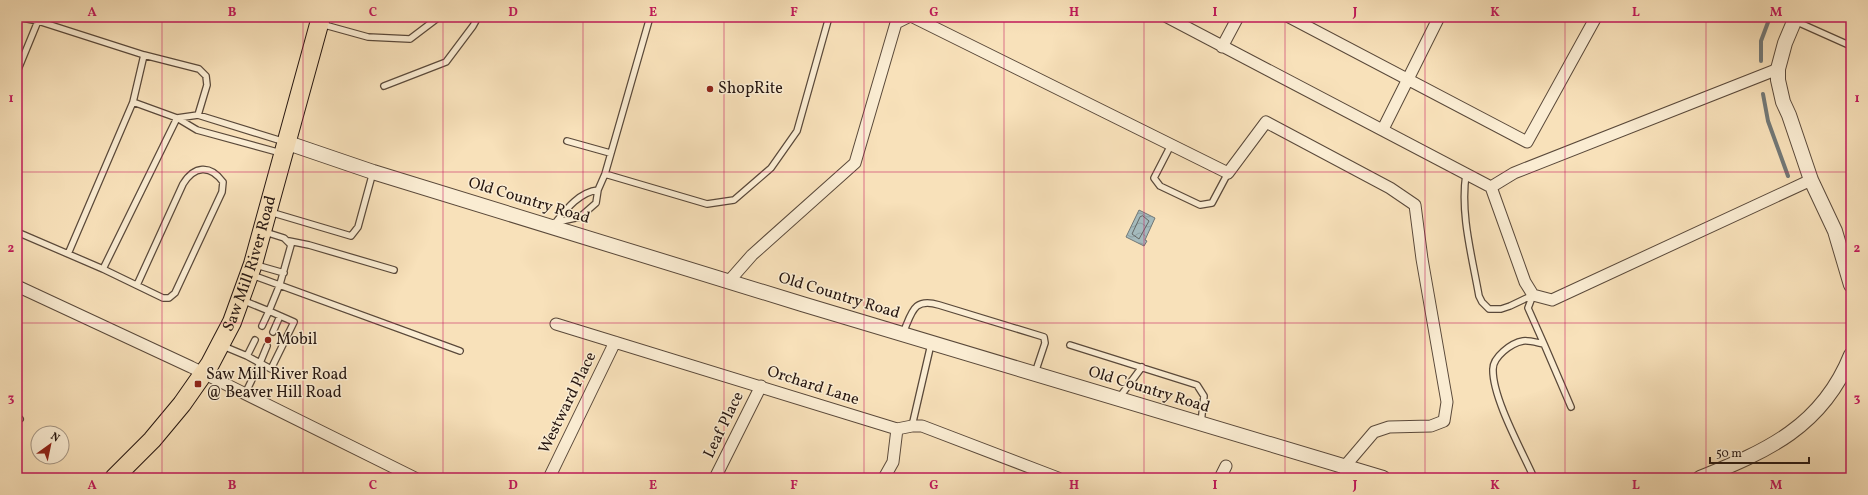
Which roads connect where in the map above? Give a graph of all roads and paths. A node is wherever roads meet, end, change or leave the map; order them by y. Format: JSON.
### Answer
{"nodes":[{"id":1,"x":17,"y":17,"type":"edge"},
{"id":2,"x":439,"y":17,"type":"edge"},
{"id":3,"x":478,"y":17,"type":"edge"},
{"id":4,"x":650,"y":17,"type":"edge"},
{"id":5,"x":829,"y":17,"type":"edge"},
{"id":6,"x":908,"y":17,"type":"edge"},
{"id":7,"x":913,"y":17,"type":"edge"},
{"id":8,"x":1167,"y":17,"type":"edge"},
{"id":9,"x":1238,"y":17,"type":"edge"},
{"id":10,"x":1289,"y":17,"type":"edge"},
{"id":11,"x":1439,"y":17,"type":"edge"},
{"id":12,"x":1596,"y":17,"type":"edge"},
{"id":13,"x":39,"y":19,"type":"edge"},
{"id":14,"x":1796,"y":19,"type":"edge"},
{"id":15,"x":320,"y":20,"type":"edge"},
{"id":16,"x":1851,"y":46,"type":"edge"},
{"id":17,"x":1222,"y":47,"type":"junction"},
{"id":18,"x":144,"y":55,"type":"junction"},
{"id":19,"x":1778,"y":69,"type":"junction"},
{"id":20,"x":17,"y":72,"type":"edge"},
{"id":21,"x":1408,"y":80,"type":"junction"},
{"id":22,"x":384,"y":86,"type":"dead end"},
{"id":23,"x":133,"y":102,"type":"junction"},
{"id":24,"x":198,"y":115,"type":"junction"},
{"id":25,"x":177,"y":118,"type":"junction"},
{"id":26,"x":1382,"y":129,"type":"junction"},
{"id":27,"x":567,"y":141,"type":"dead end"},
{"id":28,"x":1171,"y":145,"type":"junction"},
{"id":29,"x":285,"y":148,"type":"junction"},
{"id":30,"x":610,"y":153,"type":"junction"},
{"id":31,"x":374,"y":172,"type":"junction"},
{"id":32,"x":1228,"y":172,"type":"junction"},
{"id":33,"x":605,"y":174,"type":"junction"},
{"id":34,"x":1466,"y":174,"type":"junction"},
{"id":35,"x":1811,"y":180,"type":"junction"},
{"id":36,"x":1491,"y":187,"type":"junction"},
{"id":37,"x":598,"y":190,"type":"junction"},
{"id":38,"x":268,"y":211,"type":"junction"},
{"id":39,"x":552,"y":223,"type":"junction"},
{"id":40,"x":262,"y":231,"type":"junction"},
{"id":41,"x":17,"y":232,"type":"edge"},
{"id":42,"x":289,"y":241,"type":"junction"},
{"id":43,"x":68,"y":254,"type":"junction"},
{"id":44,"x":103,"y":269,"type":"junction"},
{"id":45,"x":252,"y":269,"type":"junction"},
{"id":46,"x":394,"y":270,"type":"dead end"},
{"id":47,"x":284,"y":273,"type":"junction"},
{"id":48,"x":730,"y":280,"type":"junction"},
{"id":49,"x":280,"y":284,"type":"junction"},
{"id":50,"x":137,"y":285,"type":"junction"},
{"id":51,"x":1851,"y":285,"type":"edge"},
{"id":52,"x":17,"y":286,"type":"edge"},
{"id":53,"x":1533,"y":296,"type":"junction"},
{"id":54,"x":241,"y":300,"type":"junction"},
{"id":55,"x":270,"y":311,"type":"junction"},
{"id":56,"x":280,"y":316,"type":"junction"},
{"id":57,"x":556,"y":324,"type":"dead end"},
{"id":58,"x":262,"y":326,"type":"dead end"},
{"id":59,"x":273,"y":332,"type":"dead end"},
{"id":60,"x":903,"y":333,"type":"junction"},
{"id":61,"x":255,"y":340,"type":"dead end"},
{"id":62,"x":932,"y":341,"type":"junction"},
{"id":63,"x":615,"y":342,"type":"junction"},
{"id":64,"x":1544,"y":344,"type":"junction"},
{"id":65,"x":221,"y":345,"type":"junction"},
{"id":66,"x":1070,"y":345,"type":"dead end"},
{"id":67,"x":267,"y":346,"type":"dead end"},
{"id":68,"x":460,"y":351,"type":"dead end"},
{"id":69,"x":1851,"y":355,"type":"edge"},
{"id":70,"x":246,"y":356,"type":"junction"},
{"id":71,"x":260,"y":363,"type":"junction"},
{"id":72,"x":1142,"y":368,"type":"junction"},
{"id":73,"x":1035,"y":373,"type":"junction"},
{"id":74,"x":204,"y":374,"type":"junction"},
{"id":75,"x":761,"y":386,"type":"junction"},
{"id":76,"x":245,"y":394,"type":"junction"},
{"id":77,"x":1119,"y":398,"type":"junction"},
{"id":78,"x":1571,"y":407,"type":"dead end"},
{"id":79,"x":1201,"y":424,"type":"junction"},
{"id":80,"x":912,"y":426,"type":"junction"},
{"id":81,"x":897,"y":429,"type":"junction"},
{"id":82,"x":1226,"y":466,"type":"dead end"},
{"id":83,"x":1343,"y":472,"type":"edge"},
{"id":84,"x":1053,"y":477,"type":"edge"},
{"id":85,"x":114,"y":478,"type":"edge"},
{"id":86,"x":415,"y":478,"type":"edge"},
{"id":87,"x":549,"y":478,"type":"edge"},
{"id":88,"x":715,"y":478,"type":"edge"},
{"id":89,"x":884,"y":478,"type":"edge"},
{"id":90,"x":1220,"y":478,"type":"edge"},
{"id":91,"x":1383,"y":478,"type":"edge"},
{"id":92,"x":1534,"y":478,"type":"edge"},
{"id":93,"x":1700,"y":478,"type":"edge"}],
"edges":[{"from":1,"to":13,"type":"lane"},
{"from":2,"to":15,"type":"lane"},
{"from":3,"to":22,"type":"lane"},
{"from":4,"to":30,"type":"lane"},
{"from":5,"to":33,"type":"lane"},
{"from":6,"to":48,"type":"street"},
{"from":7,"to":28,"type":"street"},
{"from":8,"to":17,"type":"street"},
{"from":9,"to":17,"type":"street"},
{"from":10,"to":21,"type":"street"},
{"from":11,"to":21,"type":"street"},
{"from":12,"to":21,"type":"street"},
{"from":13,"to":18,"type":"lane"},
{"from":13,"to":20,"type":"lane"},
{"from":14,"to":16,"type":"lane"},
{"from":14,"to":19,"type":"street"},
{"from":15,"to":29,"type":"main road","name":"Saw Mill River Road"},
{"from":17,"to":26,"type":"street"},
{"from":18,"to":23,"type":"lane"},
{"from":18,"to":24,"type":"lane"},
{"from":19,"to":35,"type":"street"},
{"from":19,"to":36,"type":"street"},
{"from":21,"to":26,"type":"street"},
{"from":23,"to":25,"type":"lane"},
{"from":23,"to":43,"type":"lane"},
{"from":24,"to":25,"type":"lane"},
{"from":24,"to":29,"type":"lane"},
{"from":25,"to":29,"type":"lane"},
{"from":25,"to":44,"type":"lane"},
{"from":26,"to":34,"type":"street"},
{"from":27,"to":30,"type":"lane"},
{"from":28,"to":32,"type":"street"},
{"from":28,"to":32,"type":"lane"},
{"from":29,"to":31,"type":"street","name":"Old Country Road"},
{"from":29,"to":38,"type":"main road","name":"Saw Mill River Road"},
{"from":30,"to":33,"type":"lane"},
{"from":31,"to":38,"type":"lane"},
{"from":31,"to":39,"type":"street","name":"Old Country Road"},
{"from":32,"to":83,"type":"street"},
{"from":33,"to":37,"type":"lane"},
{"from":34,"to":36,"type":"street"},
{"from":34,"to":53,"type":"lane"},
{"from":35,"to":51,"type":"street"},
{"from":35,"to":53,"type":"street"},
{"from":36,"to":53,"type":"street"},
{"from":37,"to":39,"type":"lane"},
{"from":37,"to":39,"type":"lane"},
{"from":38,"to":40,"type":"main road","name":"Saw Mill River Road"},
{"from":39,"to":48,"type":"street","name":"Old Country Road"},
{"from":40,"to":42,"type":"lane"},
{"from":40,"to":45,"type":"main road","name":"Saw Mill River Road"},
{"from":41,"to":43,"type":"lane"},
{"from":42,"to":46,"type":"lane"},
{"from":42,"to":47,"type":"lane"},
{"from":43,"to":44,"type":"lane"},
{"from":44,"to":50,"type":"lane"},
{"from":45,"to":47,"type":"lane"},
{"from":45,"to":49,"type":"lane"},
{"from":45,"to":54,"type":"main road","name":"Saw Mill River Road"},
{"from":47,"to":49,"type":"lane"},
{"from":48,"to":60,"type":"street","name":"Old Country Road"},
{"from":49,"to":55,"type":"lane"},
{"from":49,"to":68,"type":"lane"},
{"from":50,"to":50,"type":"lane"},
{"from":52,"to":74,"type":"street"},
{"from":53,"to":64,"type":"lane"},
{"from":54,"to":55,"type":"lane"},
{"from":54,"to":65,"type":"main road","name":"Saw Mill River Road"},
{"from":55,"to":56,"type":"lane"},
{"from":55,"to":58,"type":"lane"},
{"from":56,"to":59,"type":"lane"},
{"from":56,"to":71,"type":"lane"},
{"from":57,"to":63,"type":"street","name":"Orchard Lane"},
{"from":60,"to":62,"type":"street","name":"Old Country Road"},
{"from":60,"to":73,"type":"lane"},
{"from":61,"to":70,"type":"lane"},
{"from":62,"to":73,"type":"street","name":"Old Country Road"},
{"from":62,"to":80,"type":"lane"},
{"from":63,"to":75,"type":"street","name":"Orchard Lane"},
{"from":63,"to":87,"type":"street","name":"Westward Place"},
{"from":64,"to":78,"type":"lane"},
{"from":64,"to":92,"type":"lane"},
{"from":65,"to":70,"type":"lane"},
{"from":65,"to":74,"type":"main road","name":"Saw Mill River Road"},
{"from":66,"to":72,"type":"lane"},
{"from":67,"to":71,"type":"lane"},
{"from":69,"to":93,"type":"street"},
{"from":70,"to":71,"type":"lane"},
{"from":71,"to":76,"type":"lane"},
{"from":72,"to":77,"type":"lane"},
{"from":72,"to":79,"type":"lane"},
{"from":73,"to":77,"type":"street","name":"Old Country Road"},
{"from":74,"to":76,"type":"street"},
{"from":74,"to":85,"type":"main road","name":"Saw Mill River Road"},
{"from":75,"to":81,"type":"street","name":"Orchard Lane"},
{"from":75,"to":88,"type":"street","name":"Leaf Place"},
{"from":76,"to":86,"type":"street"},
{"from":77,"to":79,"type":"street","name":"Old Country Road"},
{"from":79,"to":83,"type":"street","name":"Old Country Road"},
{"from":80,"to":81,"type":"street","name":"Orchard Lane"},
{"from":80,"to":84,"type":"street","name":"Orchard Lane"},
{"from":81,"to":89,"type":"street"},
{"from":82,"to":90,"type":"street"},
{"from":83,"to":91,"type":"street","name":"Old Country Road"}]}
